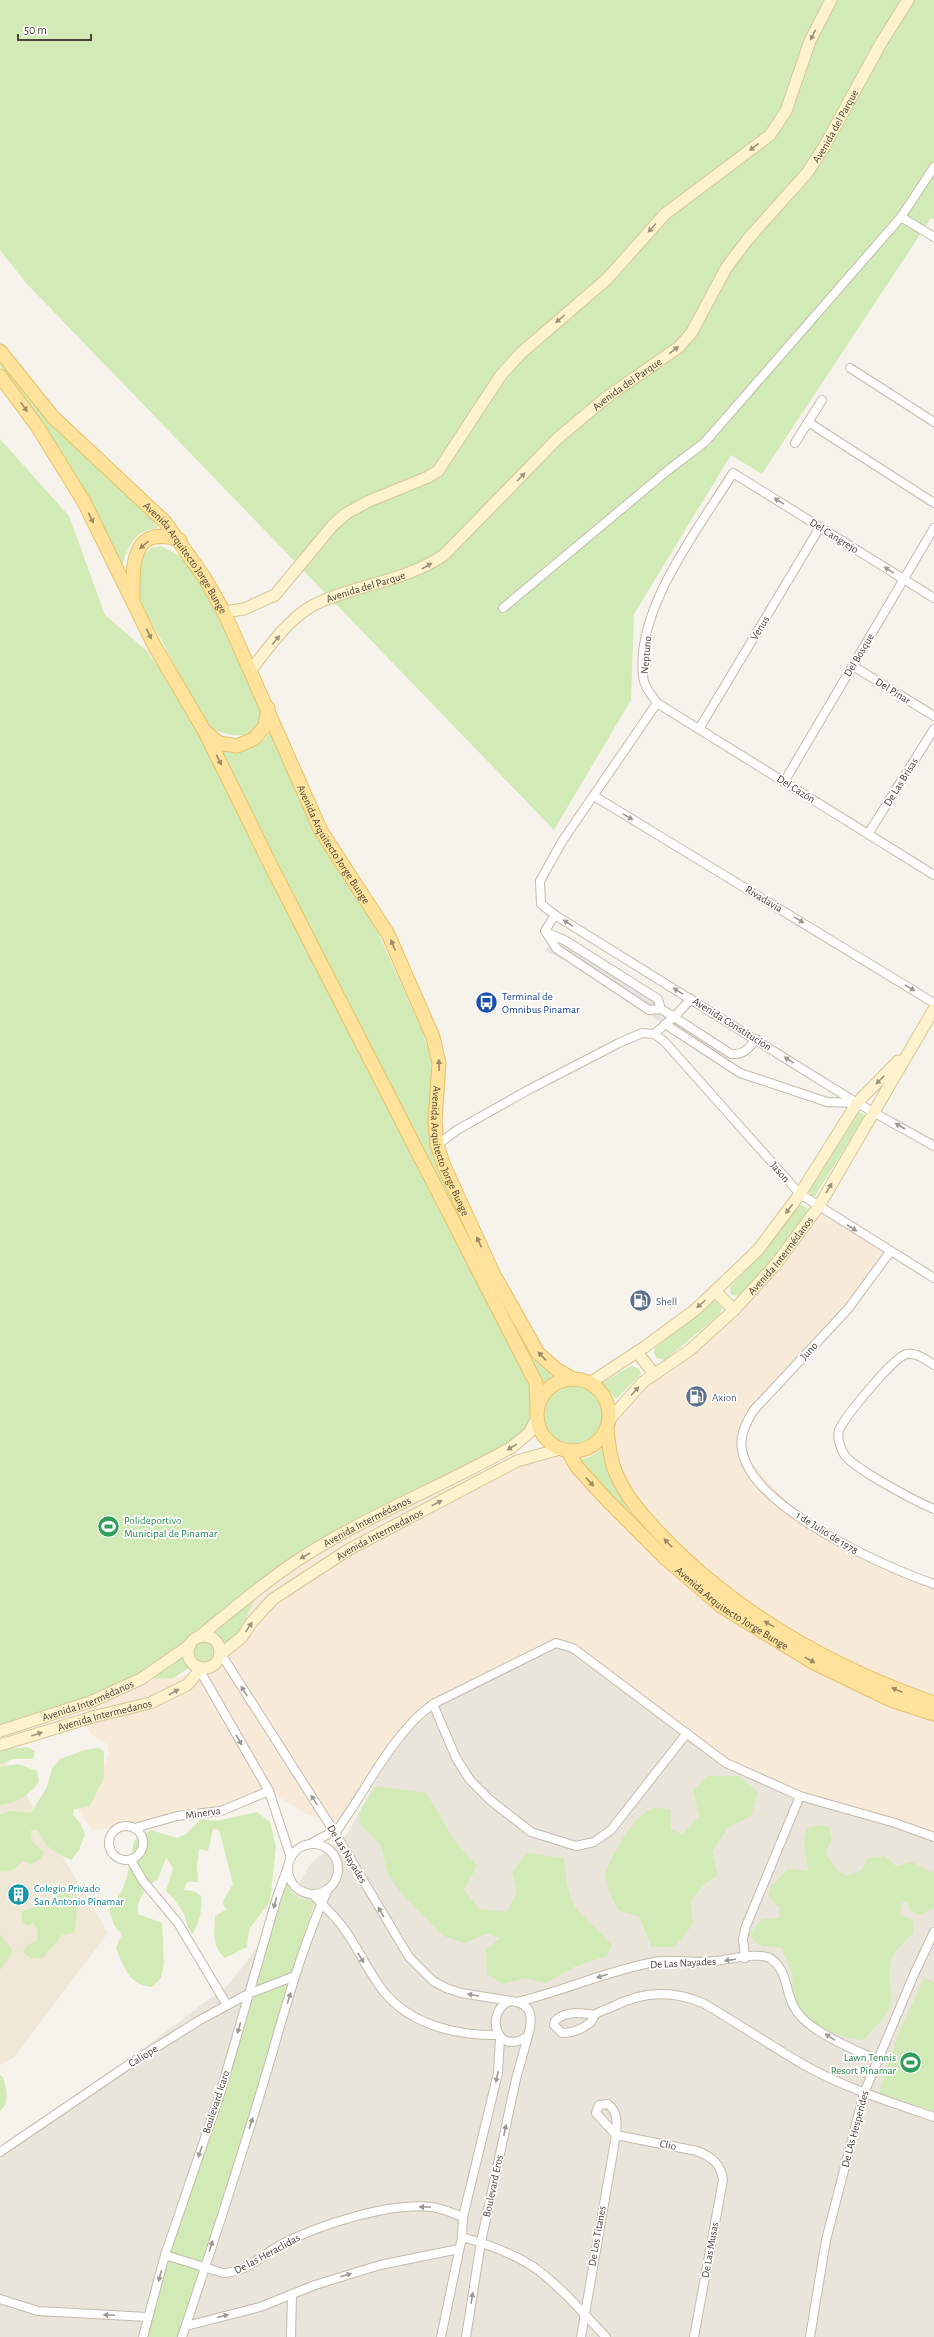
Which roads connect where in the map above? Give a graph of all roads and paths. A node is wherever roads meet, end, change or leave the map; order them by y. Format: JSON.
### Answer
{"nodes":[{"id":1,"x":831,"y":0,"type":"edge"},
{"id":2,"x":908,"y":0,"type":"edge"},
{"id":3,"x":934,"y":167,"type":"edge"},
{"id":4,"x":901,"y":217,"type":"junction"},
{"id":5,"x":934,"y":237,"type":"edge"},
{"id":6,"x":0,"y":351,"type":"edge"},
{"id":7,"x":850,"y":368,"type":"dead end"},
{"id":8,"x":0,"y":376,"type":"edge"},
{"id":9,"x":822,"y":400,"type":"dead end"},
{"id":10,"x":808,"y":422,"type":"junction"},
{"id":11,"x":934,"y":422,"type":"edge"},
{"id":12,"x":795,"y":443,"type":"dead end"},
{"id":13,"x":733,"y":473,"type":"joint"},
{"id":14,"x":934,"y":503,"type":"edge"},
{"id":15,"x":820,"y":527,"type":"junction"},
{"id":16,"x":934,"y":528,"type":"edge"},
{"id":17,"x":180,"y":540,"type":"junction"},
{"id":18,"x":904,"y":580,"type":"junction"},
{"id":19,"x":934,"y":598,"type":"edge"},
{"id":20,"x":132,"y":601,"type":"junction"},
{"id":21,"x":503,"y":608,"type":"dead end"},
{"id":22,"x":224,"y":612,"type":"junction"},
{"id":23,"x":853,"y":666,"type":"junction"},
{"id":24,"x":251,"y":670,"type":"junction"},
{"id":25,"x":658,"y":703,"type":"junction"},
{"id":26,"x":268,"y":708,"type":"junction"},
{"id":27,"x":934,"y":716,"type":"edge"},
{"id":28,"x":699,"y":729,"type":"junction"},
{"id":29,"x":934,"y":729,"type":"edge"},
{"id":30,"x":205,"y":732,"type":"junction"},
{"id":31,"x":784,"y":782,"type":"junction"},
{"id":32,"x":594,"y":796,"type":"junction"},
{"id":33,"x":868,"y":834,"type":"junction"},
{"id":34,"x":934,"y":875,"type":"edge"},
{"id":35,"x":555,"y":915,"type":"junction"},
{"id":36,"x":546,"y":932,"type":"junction"},
{"id":37,"x":691,"y":999,"type":"junction"},
{"id":38,"x":934,"y":1003,"type":"edge"},
{"id":39,"x":661,"y":1009,"type":"junction"},
{"id":40,"x":934,"y":1009,"type":"edge"},
{"id":41,"x":674,"y":1017,"type":"junction"},
{"id":42,"x":665,"y":1024,"type":"junction"},
{"id":43,"x":654,"y":1034,"type":"junction"},
{"id":44,"x":756,"y":1039,"type":"junction"},
{"id":45,"x":907,"y":1052,"type":"junction"},
{"id":46,"x":857,"y":1103,"type":"junction"},
{"id":47,"x":874,"y":1113,"type":"junction"},
{"id":48,"x":437,"y":1145,"type":"junction"},
{"id":49,"x":934,"y":1146,"type":"edge"},
{"id":50,"x":800,"y":1194,"type":"junction"},
{"id":51,"x":819,"y":1206,"type":"junction"},
{"id":52,"x":890,"y":1252,"type":"junction"},
{"id":53,"x":934,"y":1278,"type":"edge"},
{"id":54,"x":716,"y":1291,"type":"junction"},
{"id":55,"x":734,"y":1310,"type":"junction"},
{"id":56,"x":637,"y":1352,"type":"junction"},
{"id":57,"x":934,"y":1365,"type":"edge"},
{"id":58,"x":654,"y":1374,"type":"junction"},
{"id":59,"x":573,"y":1379,"type":"junction"},
{"id":60,"x":590,"y":1383,"type":"junction"},
{"id":61,"x":537,"y":1413,"type":"junction"},
{"id":62,"x":608,"y":1424,"type":"junction"},
{"id":63,"x":564,"y":1450,"type":"junction"},
{"id":64,"x":742,"y":1454,"type":"joint"},
{"id":65,"x":934,"y":1509,"type":"edge"},
{"id":66,"x":934,"y":1584,"type":"edge"},
{"id":67,"x":200,"y":1636,"type":"junction"},
{"id":68,"x":190,"y":1645,"type":"junction"},
{"id":69,"x":221,"y":1654,"type":"junction"},
{"id":70,"x":201,"y":1669,"type":"junction"},
{"id":71,"x":934,"y":1703,"type":"edge"},
{"id":72,"x":433,"y":1704,"type":"junction"},
{"id":73,"x":934,"y":1714,"type":"edge"},
{"id":74,"x":0,"y":1731,"type":"edge"},
{"id":75,"x":687,"y":1733,"type":"junction"},
{"id":76,"x":0,"y":1746,"type":"edge"},
{"id":77,"x":268,"y":1790,"type":"junction"},
{"id":78,"x":800,"y":1796,"type":"junction"},
{"id":79,"x":135,"y":1828,"type":"junction"},
{"id":80,"x":335,"y":1833,"type":"junction"},
{"id":81,"x":934,"y":1837,"type":"edge"},
{"id":82,"x":310,"y":1844,"type":"junction"},
{"id":83,"x":291,"y":1858,"type":"junction"},
{"id":84,"x":337,"y":1859,"type":"junction"},
{"id":85,"x":131,"y":1860,"type":"junction"},
{"id":86,"x":288,"y":1866,"type":"junction"},
{"id":87,"x":328,"y":1889,"type":"junction"},
{"id":88,"x":312,"y":1894,"type":"junction"},
{"id":89,"x":322,"y":1904,"type":"junction"},
{"id":90,"x":934,"y":1932,"type":"edge"},
{"id":91,"x":745,"y":1958,"type":"junction"},
{"id":92,"x":295,"y":1976,"type":"junction"},
{"id":93,"x":248,"y":1994,"type":"junction"},
{"id":94,"x":514,"y":2002,"type":"junction"},
{"id":95,"x":228,"y":2005,"type":"junction"},
{"id":96,"x":595,"y":2015,"type":"dead end"},
{"id":97,"x":528,"y":2036,"type":"junction"},
{"id":98,"x":499,"y":2037,"type":"junction"},
{"id":99,"x":877,"y":2060,"type":"junction"},
{"id":100,"x":864,"y":2093,"type":"junction"},
{"id":101,"x":934,"y":2117,"type":"edge"},
{"id":102,"x":616,"y":2134,"type":"joint"},
{"id":103,"x":0,"y":2152,"type":"edge"},
{"id":104,"x":717,"y":2164,"type":"joint"},
{"id":105,"x":463,"y":2217,"type":"junction"},
{"id":106,"x":462,"y":2237,"type":"junction"},
{"id":107,"x":481,"y":2242,"type":"junction"},
{"id":108,"x":459,"y":2250,"type":"junction"},
{"id":109,"x":165,"y":2255,"type":"junction"},
{"id":110,"x":205,"y":2267,"type":"junction"},
{"id":111,"x":292,"y":2296,"type":"junction"},
{"id":112,"x":0,"y":2299,"type":"edge"},
{"id":113,"x":585,"y":2315,"type":"junction"},
{"id":114,"x":148,"y":2317,"type":"junction"},
{"id":115,"x":186,"y":2326,"type":"junction"},
{"id":116,"x":143,"y":2337,"type":"edge"},
{"id":117,"x":182,"y":2337,"type":"edge"},
{"id":118,"x":290,"y":2337,"type":"edge"},
{"id":119,"x":441,"y":2337,"type":"edge"},
{"id":120,"x":466,"y":2337,"type":"edge"},
{"id":121,"x":581,"y":2337,"type":"edge"},
{"id":122,"x":606,"y":2337,"type":"edge"},
{"id":123,"x":694,"y":2337,"type":"edge"},
{"id":124,"x":810,"y":2337,"type":"edge"}],
"edges":[{"from":1,"to":22,"type":"main road","one_way":true},
{"from":24,"to":2,"type":"main road","name":"Avenida del Parque","one_way":true},
{"from":3,"to":4,"type":"street"},
{"from":4,"to":5,"type":"street"},
{"from":4,"to":21,"type":"street"},
{"from":6,"to":17,"type":"main road","name":"Avenida Arquitecto Jorge Bunge"},
{"from":7,"to":11,"type":"street"},
{"from":8,"to":20,"type":"main road","name":"Avenida Arquitecto Jorge Bunge","one_way":true},
{"from":9,"to":10,"type":"street"},
{"from":10,"to":12,"type":"street"},
{"from":10,"to":14,"type":"street"},
{"from":15,"to":13,"type":"street","name":"Del Cangrejo","one_way":true},
{"from":13,"to":25,"type":"street","name":"Neptuno"},
{"from":18,"to":15,"type":"street","name":"Del Cangrejo","one_way":true},
{"from":15,"to":28,"type":"street","name":"Venus"},
{"from":16,"to":18,"type":"street","name":"Del Bosque"},
{"from":17,"to":20,"type":"main road","one_way":true},
{"from":17,"to":22,"type":"main road","name":"Avenida Arquitecto Jorge Bunge"},
{"from":18,"to":19,"type":"street","name":"Del Cangrejo"},
{"from":18,"to":23,"type":"street","name":"Del Bosque"},
{"from":20,"to":30,"type":"main road","name":"Avenida Arquitecto Jorge Bunge","one_way":true},
{"from":22,"to":24,"type":"main road","name":"Avenida Arquitecto Jorge Bunge"},
{"from":23,"to":27,"type":"street","name":"Del Pinar"},
{"from":23,"to":31,"type":"street","name":"Del Bosque"},
{"from":24,"to":26,"type":"main road","name":"Avenida Arquitecto Jorge Bunge"},
{"from":25,"to":28,"type":"street","name":"Del Cazón"},
{"from":25,"to":32,"type":"street"},
{"from":26,"to":30,"type":"main road"},
{"from":48,"to":26,"type":"main road","name":"Avenida Arquitecto Jorge Bunge","one_way":true},
{"from":28,"to":31,"type":"street","name":"Del Cazón"},
{"from":29,"to":33,"type":"street","name":"De Las Brisas"},
{"from":30,"to":61,"type":"main road","name":"Avenida Arquitecto Jorge Bunge","one_way":true},
{"from":31,"to":33,"type":"street","name":"Del Cazón"},
{"from":32,"to":35,"type":"street","name":"Avenida Constitución"},
{"from":32,"to":38,"type":"street","name":"Rivadavia","one_way":true},
{"from":33,"to":34,"type":"street","name":"Del Cazón"},
{"from":35,"to":36,"type":"street"},
{"from":37,"to":35,"type":"street","name":"Avenida Constitución","one_way":true},
{"from":36,"to":39,"type":"street"},
{"from":36,"to":39,"type":"street"},
{"from":37,"to":41,"type":"street"},
{"from":37,"to":44,"type":"street","name":"Avenida Constitución"},
{"from":39,"to":41,"type":"street"},
{"from":40,"to":45,"type":"main road","name":"Avenida Intermédanos"},
{"from":41,"to":42,"type":"street"},
{"from":41,"to":44,"type":"street"},
{"from":42,"to":43,"type":"street"},
{"from":42,"to":46,"type":"street"},
{"from":43,"to":48,"type":"street"},
{"from":43,"to":50,"type":"street","name":"Jason"},
{"from":46,"to":44,"type":"street","name":"Avenida Constitución","one_way":true},
{"from":45,"to":46,"type":"main road","name":"Avenida Intermédanos","one_way":true},
{"from":45,"to":47,"type":"main road","name":"Avenida Intermédanos"},
{"from":46,"to":47,"type":"street","name":"Avenida Constitución"},
{"from":46,"to":50,"type":"main road","name":"Avenida Intermédanos"},
{"from":49,"to":47,"type":"street","name":"Avenida Constitución","one_way":true},
{"from":51,"to":47,"type":"main road","name":"Avenida Intermédanos","one_way":true},
{"from":59,"to":48,"type":"main road","name":"Avenida Arquitecto Jorge Bunge","one_way":true},
{"from":50,"to":51,"type":"street","name":"Jason"},
{"from":50,"to":54,"type":"main road","name":"Avenida Intermédanos","one_way":true},
{"from":51,"to":52,"type":"street","name":"Jason","one_way":true},
{"from":51,"to":55,"type":"main road","name":"Avenida Intermédanos"},
{"from":52,"to":53,"type":"street","name":"Jason"},
{"from":52,"to":64,"type":"street","name":"Juno"},
{"from":54,"to":55,"type":"main road"},
{"from":54,"to":56,"type":"main road","name":"Avenida Intermédanos","one_way":true},
{"from":55,"to":58,"type":"main road","name":"Avenida Intermédanos"},
{"from":56,"to":58,"type":"main road"},
{"from":56,"to":60,"type":"main road","name":"Avenida Intermédanos"},
{"from":57,"to":65,"type":"street"},
{"from":62,"to":58,"type":"main road","name":"Avenida Intermédanos","one_way":true},
{"from":59,"to":60,"type":"main road"},
{"from":59,"to":61,"type":"main road"},
{"from":60,"to":62,"type":"main road"},
{"from":61,"to":63,"type":"main road"},
{"from":61,"to":67,"type":"main road","name":"Avenida Intermédanos","one_way":true},
{"from":62,"to":63,"type":"main road"},
{"from":71,"to":62,"type":"main road","name":"Avenida Arquitecto Jorge Bunge","one_way":true},
{"from":69,"to":63,"type":"main road","name":"Avenida Intermedanos","one_way":true},
{"from":63,"to":73,"type":"main road","name":"Avenida Arquitecto Jorge Bunge","one_way":true},
{"from":64,"to":66,"type":"street","name":"1 de Julio de 1978"},
{"from":67,"to":68,"type":"main road"},
{"from":67,"to":69,"type":"main road"},
{"from":68,"to":70,"type":"main road"},
{"from":68,"to":74,"type":"main road","name":"Avenida Intermédanos"},
{"from":69,"to":70,"type":"main road"},
{"from":80,"to":69,"type":"street","name":"De Las Nayades","one_way":true},
{"from":76,"to":70,"type":"main road","name":"Avenida Intermedanos","one_way":true},
{"from":70,"to":77,"type":"street","one_way":true},
{"from":72,"to":75,"type":"street"},
{"from":72,"to":75,"type":"street"},
{"from":72,"to":80,"type":"street"},
{"from":75,"to":78,"type":"street"},
{"from":77,"to":79,"type":"street","name":"Minerva"},
{"from":77,"to":83,"type":"street"},
{"from":78,"to":81,"type":"street"},
{"from":78,"to":91,"type":"street"},
{"from":79,"to":85,"type":"street"},
{"from":79,"to":85,"type":"street"},
{"from":80,"to":82,"type":"street"},
{"from":80,"to":84,"type":"street"},
{"from":94,"to":80,"type":"street","name":"De Las Nayades","one_way":true},
{"from":82,"to":83,"type":"street"},
{"from":82,"to":84,"type":"street"},
{"from":83,"to":86,"type":"street"},
{"from":84,"to":87,"type":"street"},
{"from":85,"to":95,"type":"street"},
{"from":86,"to":88,"type":"street"},
{"from":86,"to":93,"type":"street","name":"Boulevard Icaro","one_way":true},
{"from":87,"to":88,"type":"street"},
{"from":87,"to":89,"type":"street"},
{"from":88,"to":89,"type":"street"},
{"from":89,"to":92,"type":"street"},
{"from":89,"to":98,"type":"street","one_way":true},
{"from":90,"to":99,"type":"street","name":"De LAs Hesperides"},
{"from":91,"to":94,"type":"street","name":"De Las Nayades","one_way":true},
{"from":99,"to":91,"type":"street","name":"De Las Nayades","one_way":true},
{"from":92,"to":93,"type":"street","name":"Caliope"},
{"from":110,"to":92,"type":"street","one_way":true},
{"from":93,"to":95,"type":"street","name":"Caliope"},
{"from":93,"to":109,"type":"street","name":"Boulevard Icaro","one_way":true},
{"from":94,"to":97,"type":"street"},
{"from":94,"to":98,"type":"street"},
{"from":95,"to":103,"type":"street","name":"Caliope"},
{"from":96,"to":100,"type":"street"},
{"from":97,"to":98,"type":"street"},
{"from":107,"to":97,"type":"street","name":"Boulevard Eros","one_way":true},
{"from":98,"to":105,"type":"street","name":"Boulevard Eros","one_way":true},
{"from":99,"to":100,"type":"street","name":"De LAs Hesperides"},
{"from":100,"to":101,"type":"street"},
{"from":100,"to":124,"type":"street","name":"De LAs Hesperides"},
{"from":102,"to":104,"type":"street","name":"Clio"},
{"from":102,"to":113,"type":"street","name":"De Los Titanes"},
{"from":104,"to":123,"type":"street","name":"De Las Musas"},
{"from":105,"to":106,"type":"street","name":"Boulevard Eros"},
{"from":105,"to":110,"type":"street","name":"De las Heraclidas","one_way":true},
{"from":106,"to":107,"type":"street"},
{"from":106,"to":108,"type":"street","name":"Boulevard Eros"},
{"from":107,"to":113,"type":"street"},
{"from":120,"to":107,"type":"street","name":"Boulevard Eros","one_way":true},
{"from":111,"to":108,"type":"street","one_way":true},
{"from":108,"to":119,"type":"street","name":"Boulevard Eros"},
{"from":109,"to":110,"type":"street","name":"De las Heraclidas"},
{"from":109,"to":114,"type":"street","name":"Boulevard Icaro","one_way":true},
{"from":110,"to":115,"type":"street"},
{"from":115,"to":111,"type":"street","one_way":true},
{"from":111,"to":118,"type":"street"},
{"from":114,"to":112,"type":"street","one_way":true},
{"from":113,"to":121,"type":"street","name":"De Los Titanes"},
{"from":113,"to":122,"type":"street"},
{"from":114,"to":116,"type":"street","name":"Boulevard Icaro"},
{"from":115,"to":117,"type":"street"}]}
